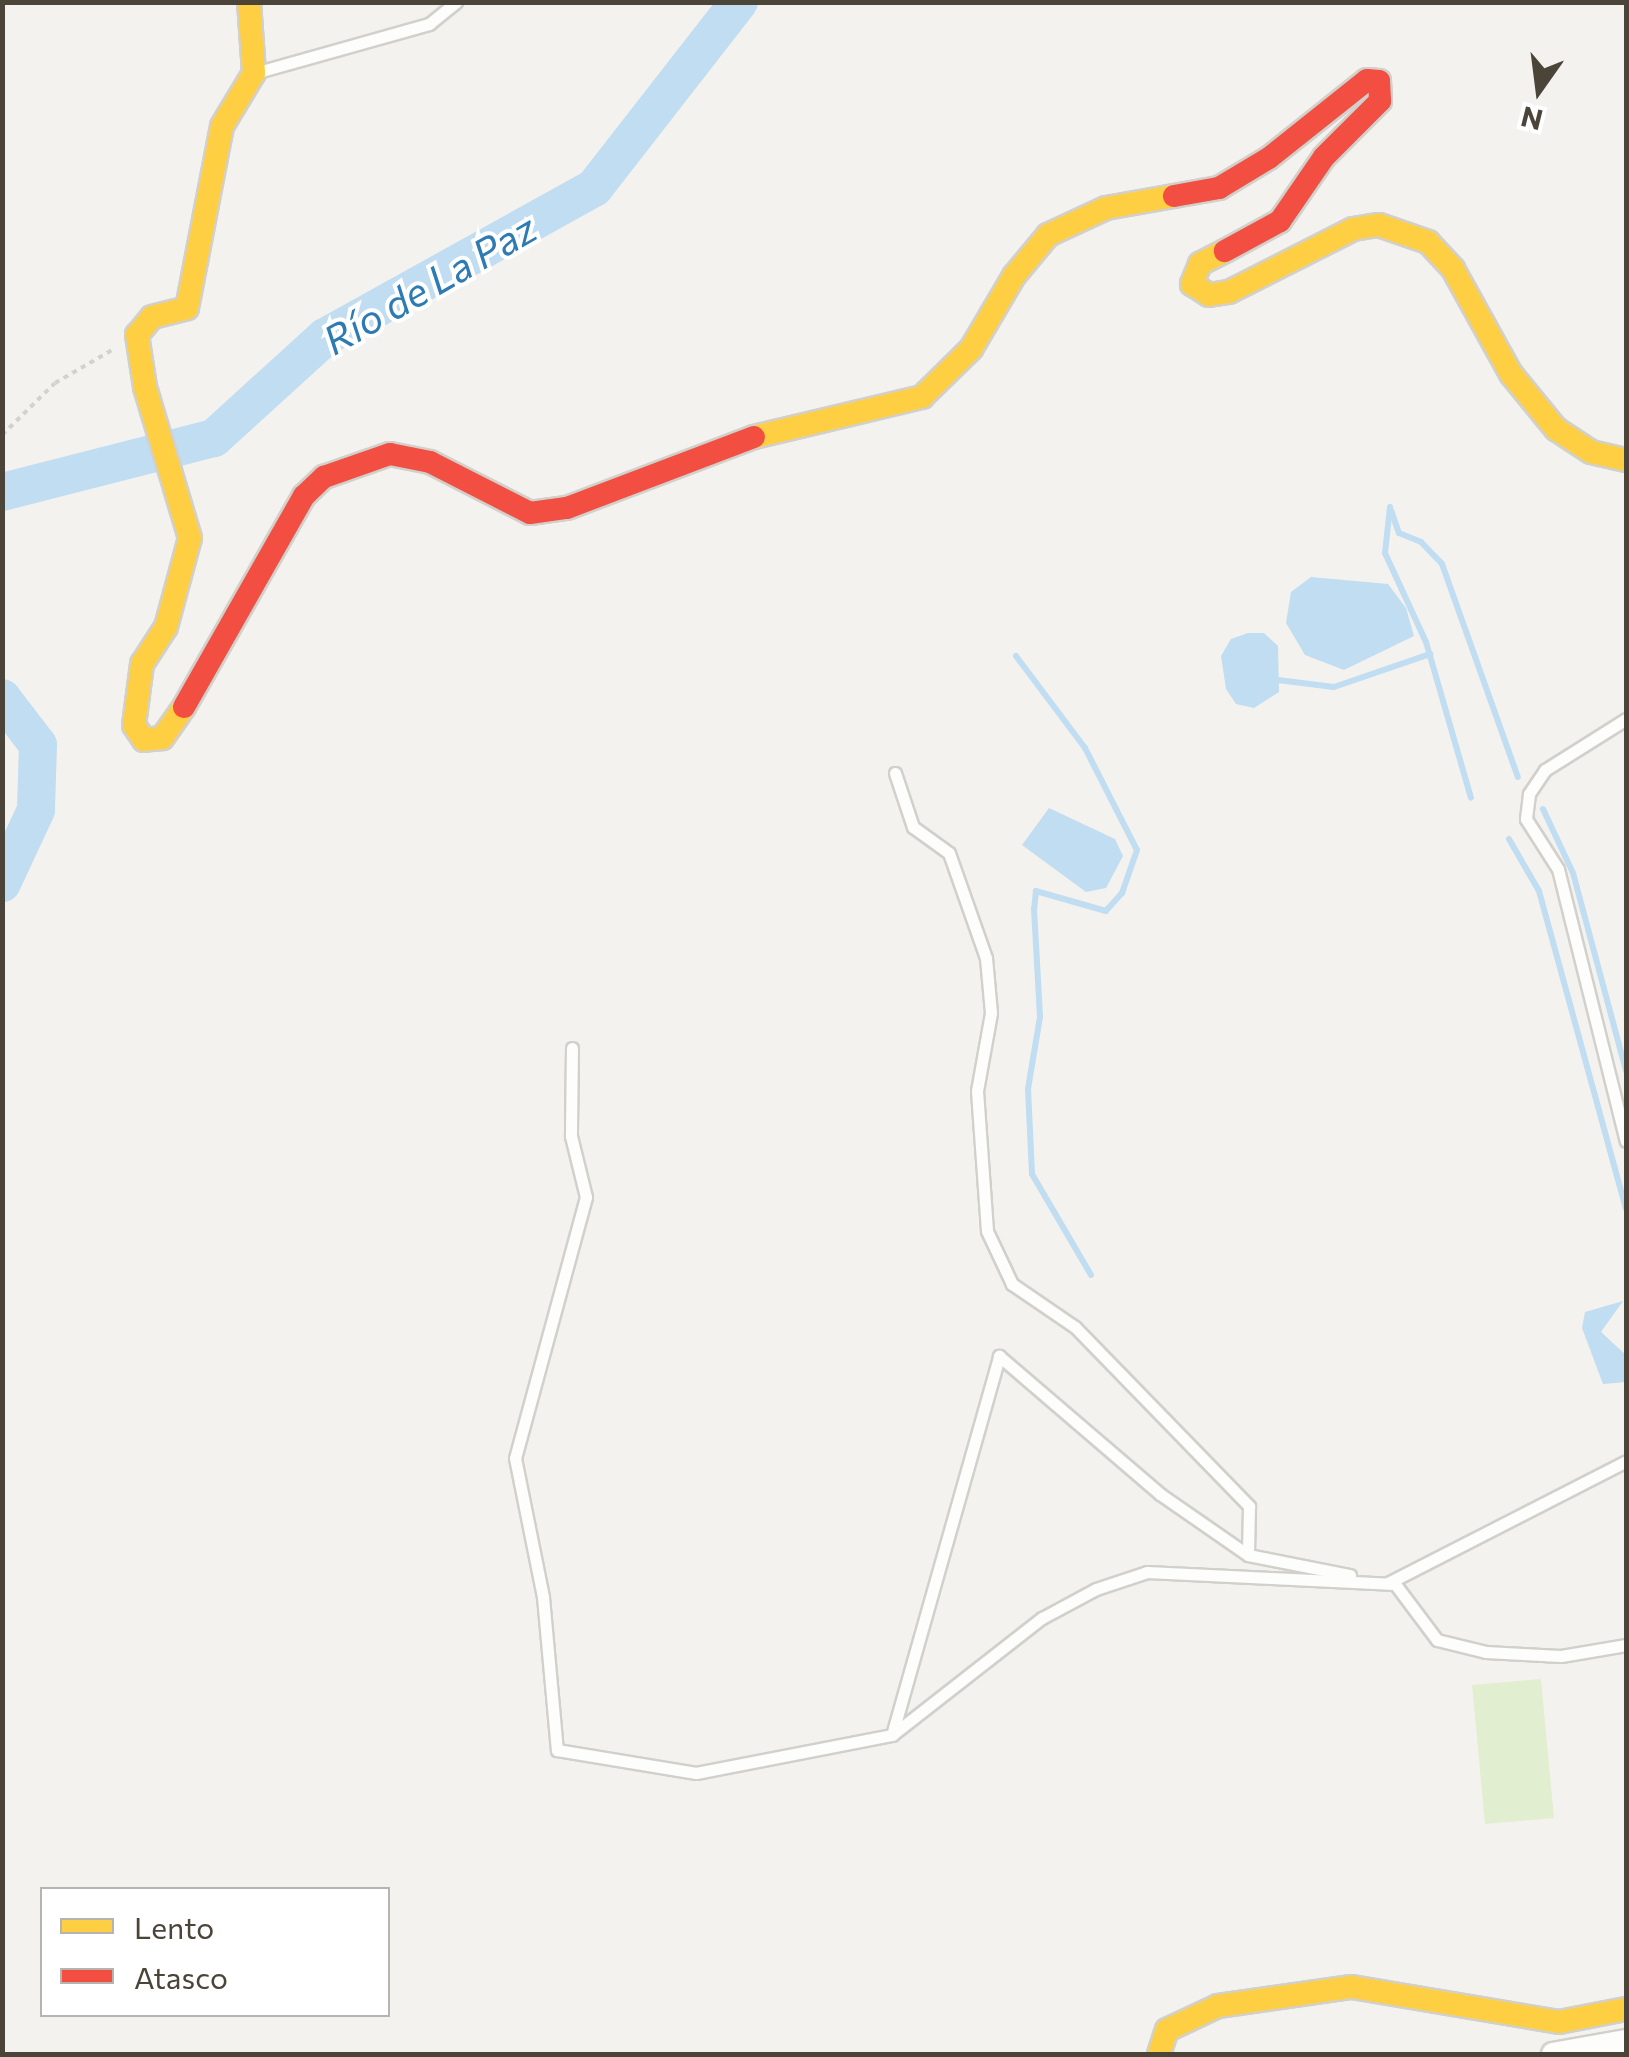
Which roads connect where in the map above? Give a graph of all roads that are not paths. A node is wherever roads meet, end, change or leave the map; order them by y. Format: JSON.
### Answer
{"nodes":[{"id":1,"x":249,"y":2,"type":"edge"},
{"id":2,"x":456,"y":2,"type":"edge"},
{"id":3,"x":254,"y":73,"type":"junction"},
{"id":4,"x":1626,"y":460,"type":"edge"},
{"id":5,"x":1626,"y":719,"type":"edge"},
{"id":6,"x":894,"y":773,"type":"dead end"},
{"id":7,"x":572,"y":1048,"type":"dead end"},
{"id":8,"x":1626,"y":1141,"type":"edge"},
{"id":9,"x":1626,"y":1460,"type":"edge"},
{"id":10,"x":1248,"y":1555,"type":"junction"},
{"id":11,"x":1395,"y":1584,"type":"junction"},
{"id":12,"x":1626,"y":1645,"type":"edge"},
{"id":13,"x":892,"y":1735,"type":"junction"},
{"id":14,"x":1626,"y":2009,"type":"edge"},
{"id":15,"x":1626,"y":2040,"type":"edge"},
{"id":16,"x":1159,"y":2054,"type":"edge"},
{"id":17,"x":1553,"y":2054,"type":"edge"}],
"edges":[{"from":1,"to":3,"type":"street"},
{"from":2,"to":3,"type":"lane"},
{"from":3,"to":4,"type":"street"},
{"from":5,"to":8,"type":"lane"},
{"from":6,"to":10,"type":"lane"},
{"from":7,"to":13,"type":"lane"},
{"from":9,"to":11,"type":"lane"},
{"from":10,"to":11,"type":"lane"},
{"from":10,"to":13,"type":"lane"},
{"from":11,"to":12,"type":"lane"},
{"from":11,"to":13,"type":"lane"},
{"from":14,"to":16,"type":"street"},
{"from":15,"to":17,"type":"street"}]}
